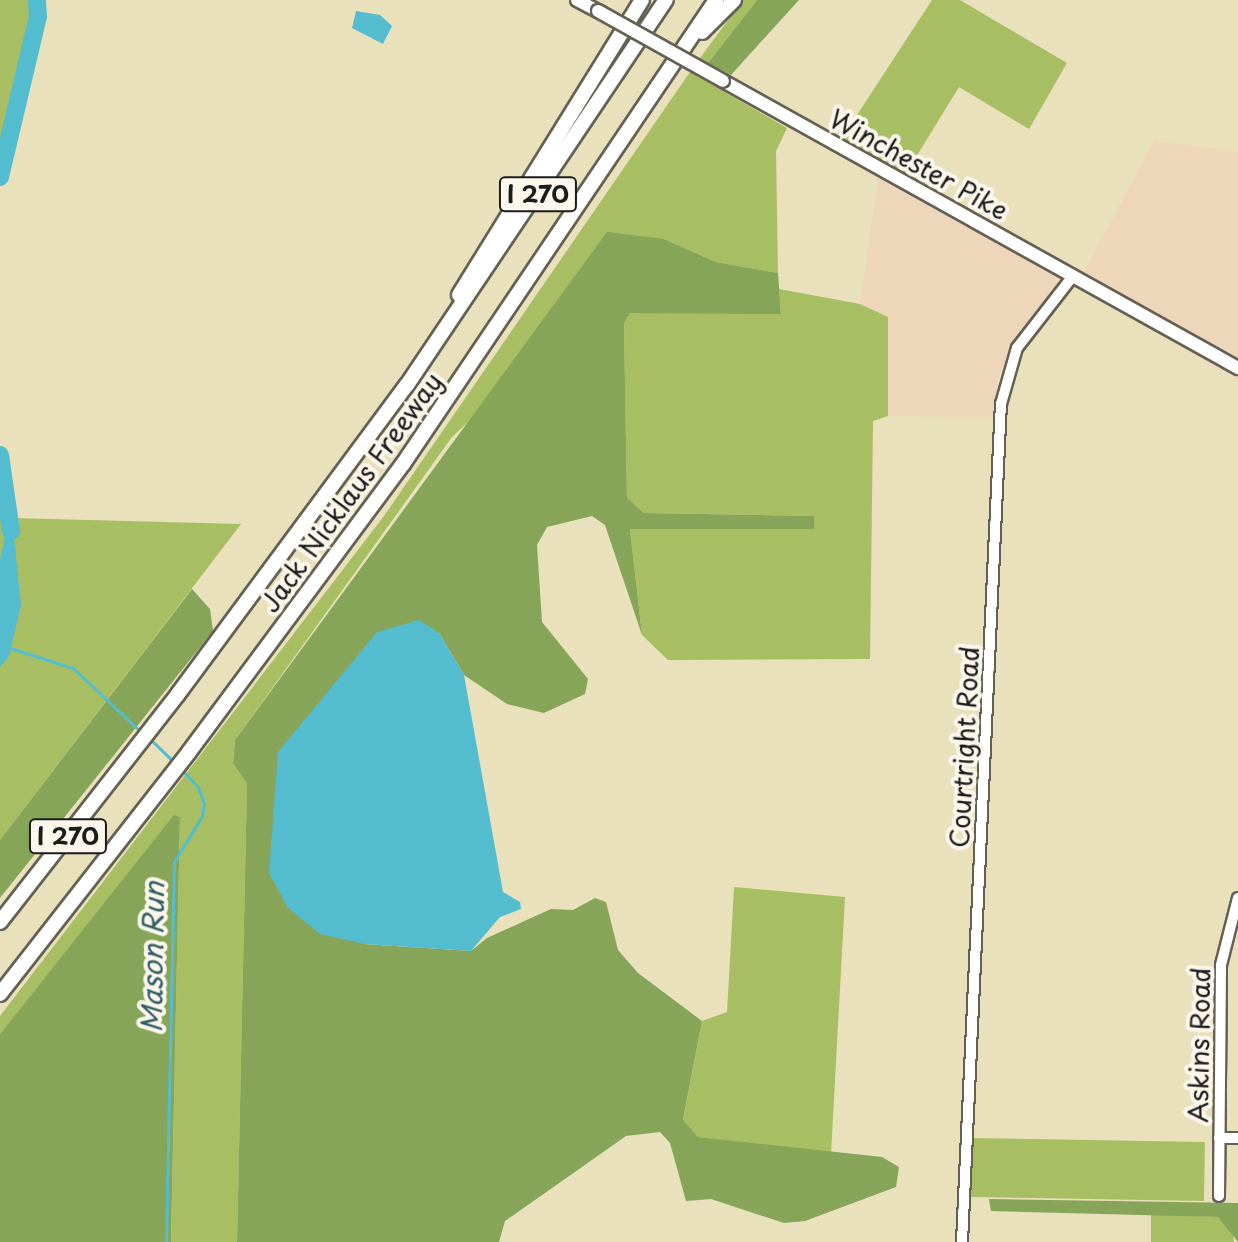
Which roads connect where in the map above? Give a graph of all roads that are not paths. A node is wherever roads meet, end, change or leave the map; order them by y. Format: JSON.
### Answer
{"nodes":[{"id":1,"x":577,"y":0,"type":"edge"},
{"id":2,"x":634,"y":0,"type":"edge"},
{"id":3,"x":642,"y":0,"type":"edge"},
{"id":4,"x":666,"y":0,"type":"edge"},
{"id":5,"x":716,"y":0,"type":"edge"},
{"id":6,"x":734,"y":0,"type":"edge"},
{"id":7,"x":624,"y":25,"type":"junction"},
{"id":8,"x":687,"y":46,"type":"junction"},
{"id":9,"x":1073,"y":276,"type":"junction"},
{"id":10,"x":1238,"y":368,"type":"edge"},
{"id":11,"x":407,"y":385,"type":"junction"},
{"id":12,"x":1238,"y":898,"type":"edge"},
{"id":13,"x":0,"y":922,"type":"edge"},
{"id":14,"x":0,"y":994,"type":"edge"},
{"id":15,"x":1219,"y":1138,"type":"junction"},
{"id":16,"x":1238,"y":1138,"type":"edge"},
{"id":17,"x":1219,"y":1196,"type":"dead end"},
{"id":18,"x":962,"y":1242,"type":"edge"}],
"edges":[{"from":1,"to":9,"type":"main road","name":"Winchester Pike","bridge":true},
{"from":2,"to":7,"type":"highway"},
{"from":3,"to":7,"type":"highway"},
{"from":4,"to":11,"type":"highway","name":"Jack Nicklaus Freeway","number":"I 270"},
{"from":5,"to":8,"type":"highway","name":"Jack Nicklaus Freeway","number":"I 270"},
{"from":6,"to":8,"type":"highway"},
{"from":7,"to":11,"type":"highway"},
{"from":8,"to":14,"type":"highway","name":"Jack Nicklaus Freeway","number":"I 270"},
{"from":9,"to":10,"type":"main road","name":"Winchester Pike"},
{"from":9,"to":18,"type":"street","name":"Courtright Road"},
{"from":11,"to":13,"type":"highway","name":"Jack Nicklaus Freeway","number":"I 270"},
{"from":12,"to":15,"type":"street","name":"Askins Road"},
{"from":15,"to":16,"type":"street"},
{"from":15,"to":17,"type":"street","name":"Askins Road"}]}
